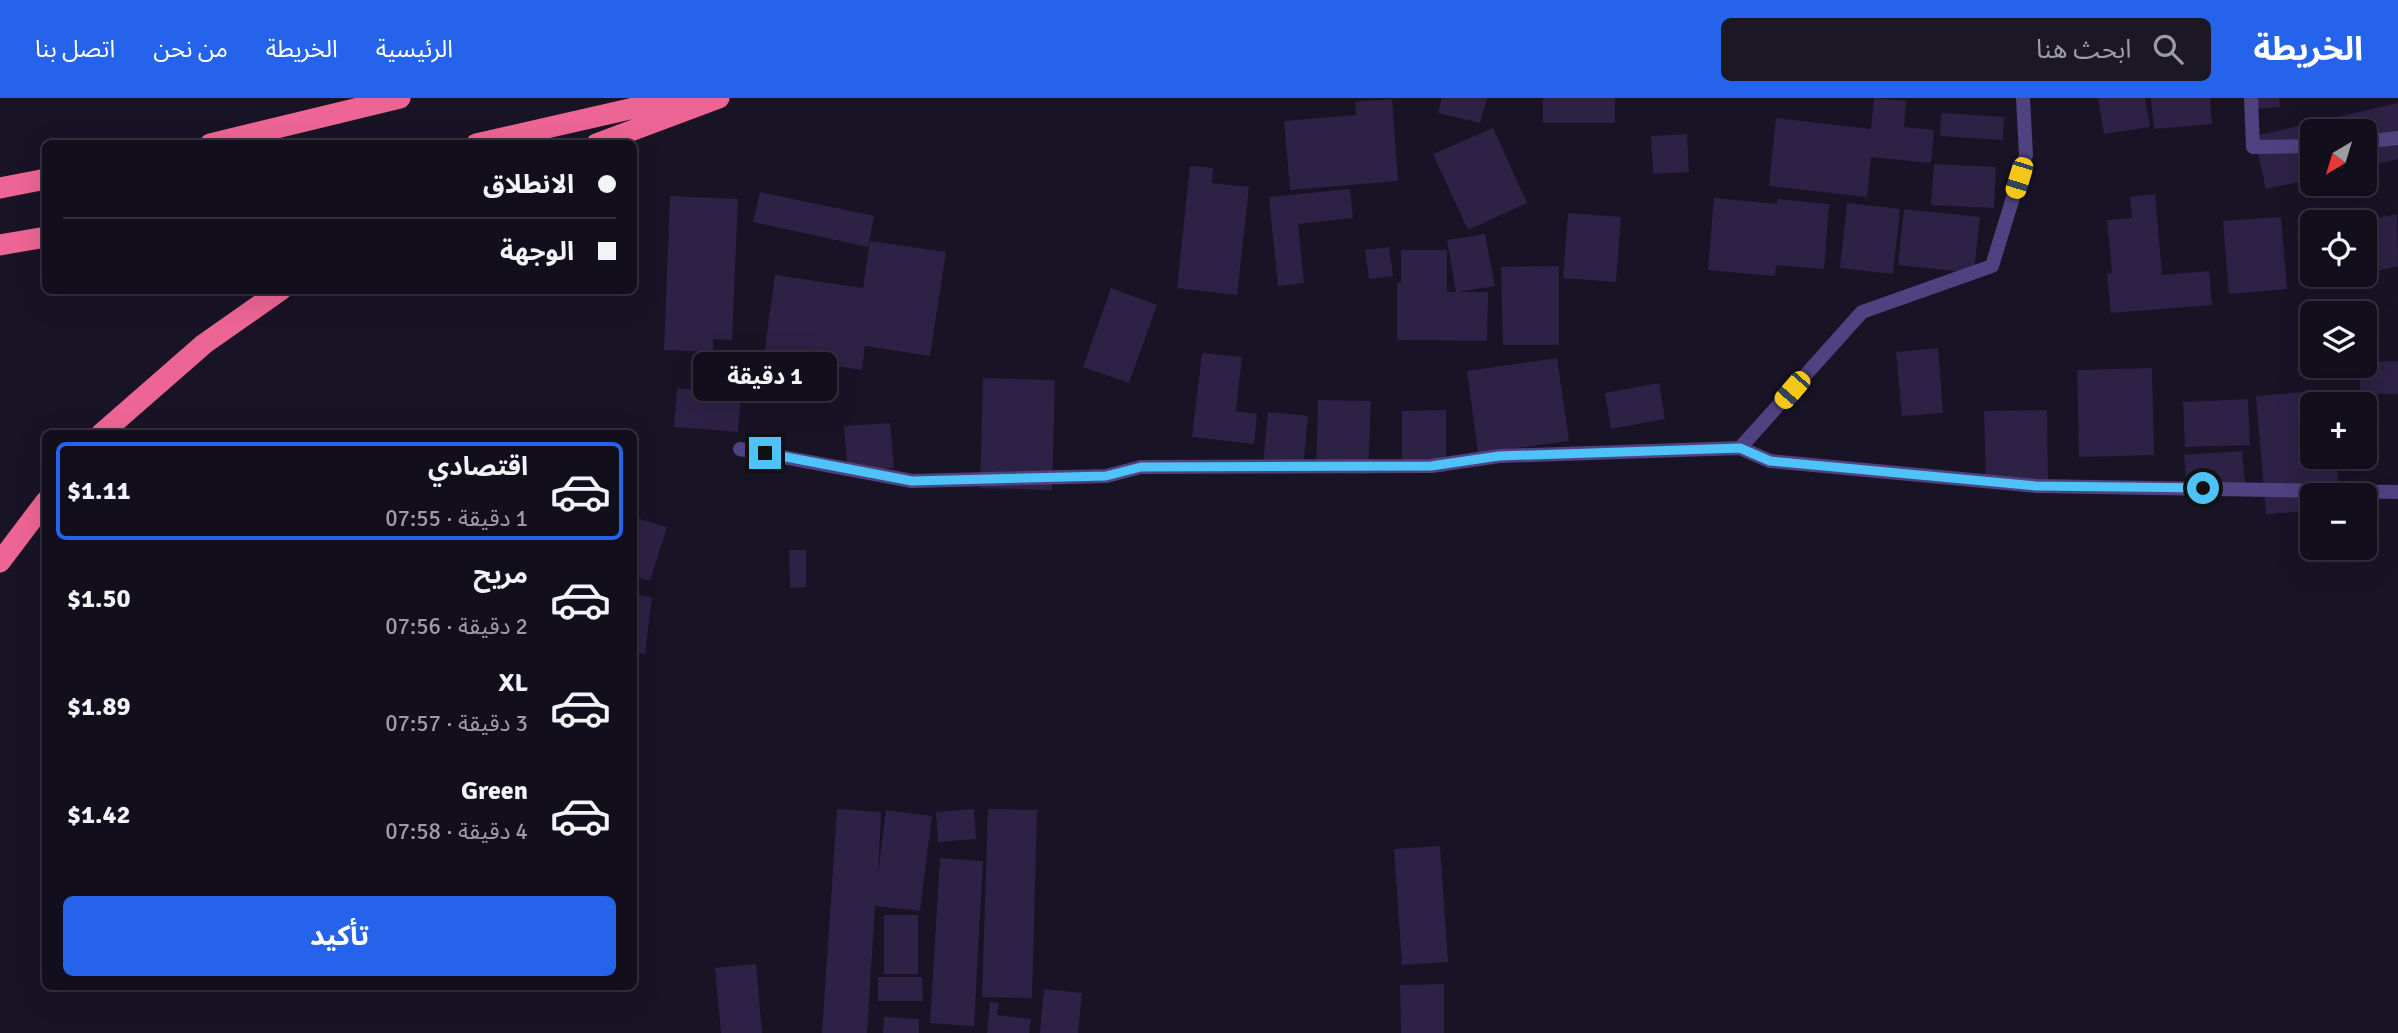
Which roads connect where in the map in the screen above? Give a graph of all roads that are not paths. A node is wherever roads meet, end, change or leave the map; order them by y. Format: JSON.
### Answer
{"nodes":[{"id":1,"x":400,"y":98,"type":"edge"},
{"id":2,"x":678,"y":98,"type":"edge"},
{"id":3,"x":719,"y":98,"type":"edge"},
{"id":4,"x":2024,"y":98,"type":"edge"},
{"id":5,"x":2251,"y":98,"type":"edge"},
{"id":6,"x":2398,"y":138,"type":"edge"},
{"id":7,"x":227,"y":140,"type":"edge"},
{"id":8,"x":494,"y":140,"type":"edge"},
{"id":9,"x":607,"y":140,"type":"edge"},
{"id":10,"x":2377,"y":140,"type":"edge"},
{"id":11,"x":2300,"y":146,"type":"edge"},
{"id":12,"x":42,"y":180,"type":"edge"},
{"id":13,"x":0,"y":188,"type":"edge"},
{"id":14,"x":42,"y":238,"type":"edge"},
{"id":15,"x":0,"y":245,"type":"edge"},
{"id":16,"x":275,"y":294,"type":"edge"},
{"id":17,"x":107,"y":430,"type":"edge"},
{"id":18,"x":1740,"y":448,"type":"junction"},
{"id":19,"x":740,"y":449,"type":"dead end"},
{"id":20,"x":2398,"y":492,"type":"edge"},
{"id":21,"x":42,"y":507,"type":"edge"},
{"id":22,"x":0,"y":562,"type":"edge"}],
"edges":[{"from":1,"to":7,"type":"highway"},
{"from":2,"to":8,"type":"highway"},
{"from":3,"to":9,"type":"highway"},
{"from":4,"to":18,"type":"street"},
{"from":5,"to":11,"type":"street"},
{"from":6,"to":10,"type":"street"},
{"from":12,"to":13,"type":"highway"},
{"from":14,"to":15,"type":"highway"},
{"from":16,"to":17,"type":"highway"},
{"from":18,"to":19,"type":"street"},
{"from":18,"to":20,"type":"street"},
{"from":21,"to":22,"type":"highway"}]}
